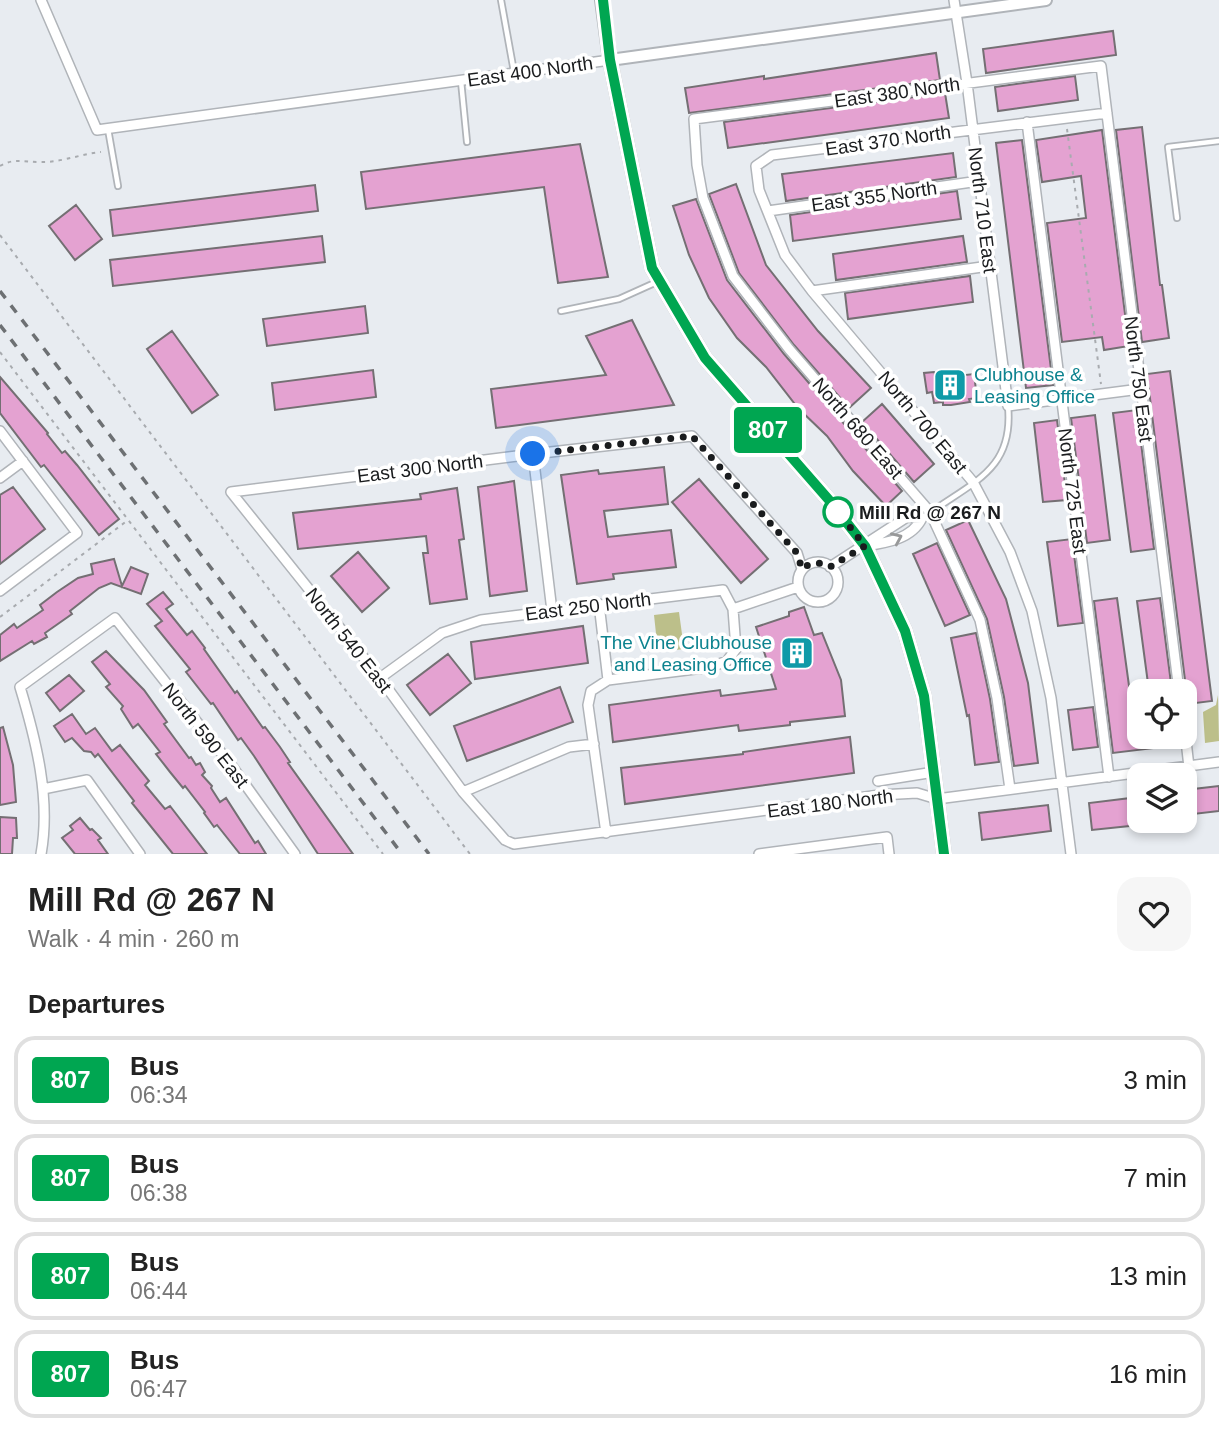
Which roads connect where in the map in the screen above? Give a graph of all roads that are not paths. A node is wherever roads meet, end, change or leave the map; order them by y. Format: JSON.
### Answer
{"nodes":[{"id":1,"x":41,"y":0,"type":"edge"},
{"id":2,"x":501,"y":0,"type":"edge"},
{"id":3,"x":602,"y":0,"type":"edge"},
{"id":4,"x":954,"y":0,"type":"edge"},
{"id":5,"x":1046,"y":0,"type":"edge"},
{"id":6,"x":956,"y":14,"type":"junction"},
{"id":7,"x":610,"y":60,"type":"junction"},
{"id":8,"x":1101,"y":66,"type":"joint"},
{"id":9,"x":514,"y":73,"type":"junction"},
{"id":10,"x":461,"y":80,"type":"junction"},
{"id":11,"x":967,"y":83,"type":"junction"},
{"id":12,"x":1107,"y":113,"type":"junction"},
{"id":13,"x":694,"y":119,"type":"joint"},
{"id":14,"x":1027,"y":122,"type":"junction"},
{"id":15,"x":108,"y":129,"type":"junction"},
{"id":16,"x":972,"y":129,"type":"junction"},
{"id":17,"x":1219,"y":141,"type":"edge"},
{"id":18,"x":467,"y":142,"type":"dead end"},
{"id":19,"x":756,"y":166,"type":"joint"},
{"id":20,"x":979,"y":181,"type":"junction"},
{"id":21,"x":118,"y":186,"type":"dead end"},
{"id":22,"x":768,"y":211,"type":"junction"},
{"id":23,"x":1177,"y":218,"type":"dead end"},
{"id":24,"x":989,"y":266,"type":"junction"},
{"id":25,"x":660,"y":281,"type":"junction"},
{"id":26,"x":812,"y":290,"type":"junction"},
{"id":27,"x":561,"y":310,"type":"dead end"},
{"id":28,"x":1140,"y":389,"type":"junction"},
{"id":29,"x":1062,"y":399,"type":"junction"},
{"id":30,"x":1008,"y":406,"type":"junction"},
{"id":31,"x":0,"y":431,"type":"edge"},
{"id":32,"x":533,"y":454,"type":"junction"},
{"id":33,"x":23,"y":461,"type":"junction"},
{"id":34,"x":0,"y":478,"type":"edge"},
{"id":35,"x":974,"y":482,"type":"junction"},
{"id":36,"x":231,"y":492,"type":"joint"},
{"id":37,"x":926,"y":515,"type":"junction"},
{"id":38,"x":865,"y":546,"type":"junction"},
{"id":39,"x":830,"y":567,"type":"junction"},
{"id":40,"x":802,"y":569,"type":"junction"},
{"id":41,"x":798,"y":587,"type":"junction"},
{"id":42,"x":0,"y":591,"type":"edge"},
{"id":43,"x":599,"y":604,"type":"junction"},
{"id":44,"x":733,"y":609,"type":"junction"},
{"id":45,"x":552,"y":611,"type":"junction"},
{"id":46,"x":380,"y":678,"type":"junction"},
{"id":47,"x":1178,"y":679,"type":"edge"},
{"id":48,"x":608,"y":680,"type":"junction"},
{"id":49,"x":594,"y":744,"type":"junction"},
{"id":50,"x":1219,"y":762,"type":"edge"},
{"id":51,"x":1197,"y":766,"type":"edge"},
{"id":52,"x":934,"y":772,"type":"junction"},
{"id":53,"x":1127,"y":775,"type":"edge"},
{"id":54,"x":1109,"y":777,"type":"junction"},
{"id":55,"x":878,"y":781,"type":"dead end"},
{"id":56,"x":1063,"y":783,"type":"junction"},
{"id":57,"x":43,"y":789,"type":"junction"},
{"id":58,"x":1010,"y":789,"type":"junction"},
{"id":59,"x":463,"y":792,"type":"junction"},
{"id":60,"x":937,"y":799,"type":"junction"},
{"id":61,"x":606,"y":833,"type":"junction"},
{"id":62,"x":41,"y":854,"type":"edge"},
{"id":63,"x":140,"y":854,"type":"edge"},
{"id":64,"x":295,"y":854,"type":"edge"},
{"id":65,"x":759,"y":854,"type":"edge"},
{"id":66,"x":889,"y":854,"type":"edge"},
{"id":67,"x":944,"y":854,"type":"edge"},
{"id":68,"x":1072,"y":854,"type":"edge"}],
"edges":[{"from":1,"to":15,"type":"street","name":"East 400 North"},
{"from":2,"to":9,"type":"lane"},
{"from":3,"to":7,"type":"main road"},
{"from":4,"to":6,"type":"street"},
{"from":5,"to":6,"type":"street","name":"East 400 North"},
{"from":6,"to":7,"type":"street","name":"East 400 North"},
{"from":6,"to":11,"type":"street","name":"North 710 East"},
{"from":7,"to":9,"type":"street","name":"East 400 North"},
{"from":7,"to":25,"type":"main road"},
{"from":8,"to":11,"type":"street","name":"East 380 North"},
{"from":8,"to":12,"type":"street","name":"North 750 East"},
{"from":9,"to":10,"type":"street","name":"East 400 North"},
{"from":10,"to":15,"type":"street","name":"East 400 North"},
{"from":10,"to":18,"type":"lane"},
{"from":11,"to":13,"type":"street","name":"East 380 North"},
{"from":11,"to":16,"type":"street","name":"North 710 East"},
{"from":12,"to":14,"type":"street","name":"East 370 North"},
{"from":12,"to":28,"type":"street","name":"North 750 East"},
{"from":13,"to":37,"type":"street","name":"North 680 East"},
{"from":14,"to":16,"type":"street","name":"East 370 North"},
{"from":14,"to":29,"type":"street","name":"North 725 East"},
{"from":15,"to":21,"type":"lane"},
{"from":16,"to":19,"type":"street","name":"East 370 North"},
{"from":16,"to":20,"type":"street","name":"North 710 East"},
{"from":17,"to":23,"type":"lane"},
{"from":19,"to":22,"type":"street","name":"North 700 East"},
{"from":20,"to":22,"type":"street","name":"East 355 North"},
{"from":20,"to":24,"type":"street","name":"North 710 East"},
{"from":22,"to":26,"type":"street","name":"North 700 East"},
{"from":24,"to":26,"type":"street"},
{"from":24,"to":30,"type":"street","name":"North 710 East"},
{"from":25,"to":27,"type":"lane"},
{"from":25,"to":38,"type":"main road"},
{"from":26,"to":35,"type":"street","name":"North 700 East"},
{"from":28,"to":29,"type":"street"},
{"from":28,"to":47,"type":"street","name":"North 750 East"},
{"from":29,"to":30,"type":"street"},
{"from":29,"to":54,"type":"street","name":"North 725 East"},
{"from":30,"to":35,"type":"lane"},
{"from":31,"to":33,"type":"street"},
{"from":32,"to":36,"type":"street","name":"East 300 North"},
{"from":32,"to":40,"type":"street","name":"East 300 North"},
{"from":32,"to":45,"type":"street"},
{"from":33,"to":34,"type":"street"},
{"from":33,"to":42,"type":"street"},
{"from":35,"to":37,"type":"lane"},
{"from":35,"to":56,"type":"street","name":"North 700 East"},
{"from":36,"to":46,"type":"street","name":"North 540 East"},
{"from":37,"to":38,"type":"street"},
{"from":38,"to":37,"type":"street","one_way":true},
{"from":37,"to":58,"type":"street","name":"North 680 East"},
{"from":38,"to":39,"type":"street"},
{"from":38,"to":52,"type":"main road"},
{"from":39,"to":40,"type":"street"},
{"from":39,"to":41,"type":"street"},
{"from":40,"to":41,"type":"street"},
{"from":41,"to":44,"type":"street"},
{"from":43,"to":44,"type":"street","name":"East 250 North"},
{"from":43,"to":45,"type":"street","name":"East 250 North"},
{"from":43,"to":48,"type":"street"},
{"from":44,"to":48,"type":"street"},
{"from":45,"to":46,"type":"street","name":"East 250 North"},
{"from":46,"to":59,"type":"street","name":"North 540 East"},
{"from":48,"to":49,"type":"street"},
{"from":49,"to":59,"type":"street"},
{"from":49,"to":61,"type":"street"},
{"from":50,"to":51,"type":"street","name":"East 180 North"},
{"from":52,"to":55,"type":"street","name":"East 180 North"},
{"from":52,"to":60,"type":"main road"},
{"from":53,"to":54,"type":"street","name":"East 180 North"},
{"from":54,"to":56,"type":"street","name":"East 180 North"},
{"from":56,"to":58,"type":"street","name":"East 180 North"},
{"from":56,"to":68,"type":"street"},
{"from":57,"to":62,"type":"street"},
{"from":57,"to":63,"type":"street"},
{"from":57,"to":64,"type":"street","name":"North 590 East"},
{"from":58,"to":60,"type":"street","name":"East 180 North"},
{"from":59,"to":61,"type":"street","name":"East 180 North"},
{"from":60,"to":61,"type":"street","name":"East 180 North"},
{"from":60,"to":67,"type":"main road"},
{"from":65,"to":66,"type":"street"}]}
